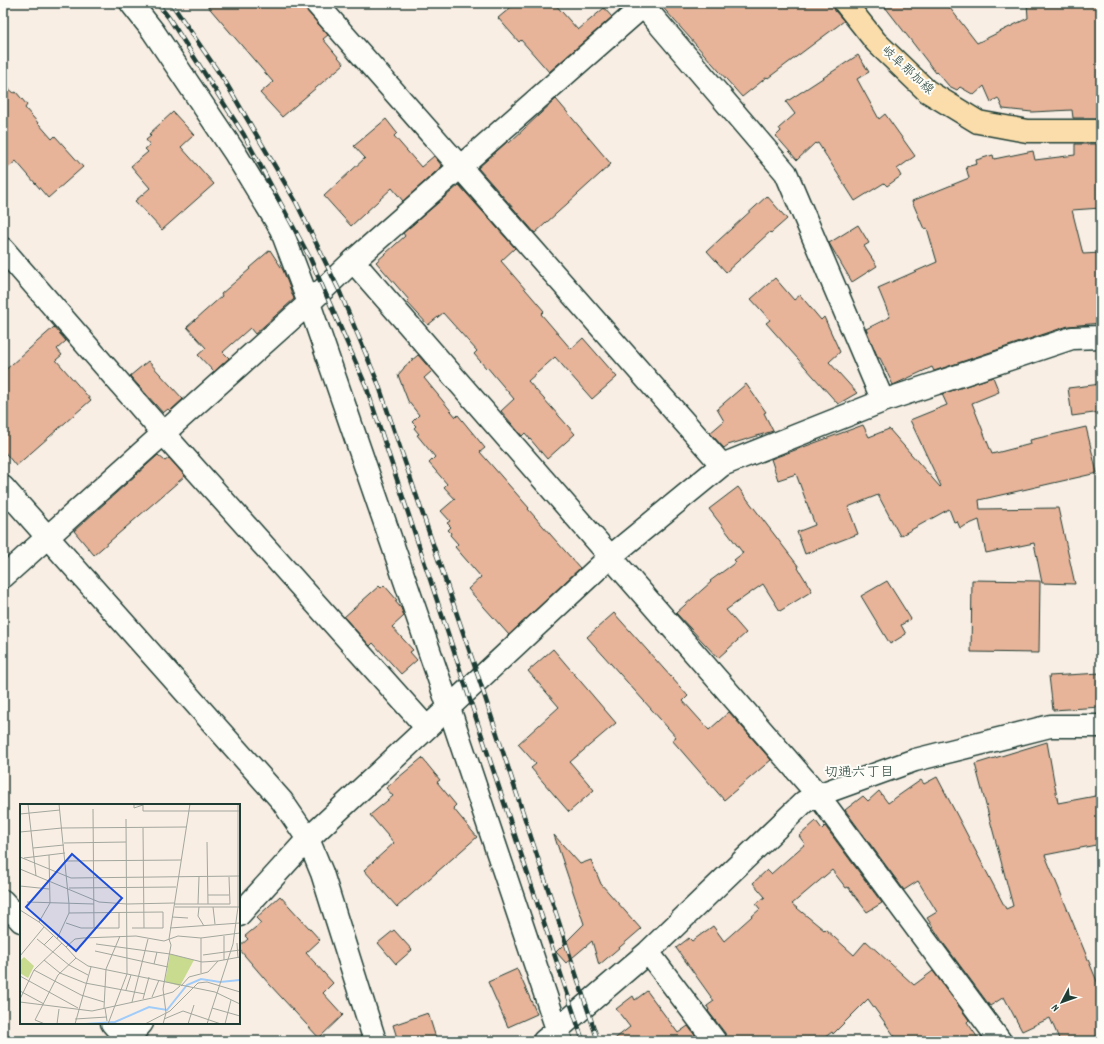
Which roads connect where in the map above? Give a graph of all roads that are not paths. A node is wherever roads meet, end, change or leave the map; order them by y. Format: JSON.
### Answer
{"nodes":[{"id":1,"x":131,"y":3,"type":"edge"},
{"id":2,"x":316,"y":3,"type":"edge"},
{"id":3,"x":845,"y":3,"type":"edge"},
{"id":4,"x":642,"y":5,"type":"edge"},
{"id":5,"x":1101,"y":131,"type":"edge"},
{"id":6,"x":461,"y":167,"type":"junction"},
{"id":7,"x":3,"y":249,"type":"edge"},
{"id":8,"x":353,"y":261,"type":"junction"},
{"id":9,"x":309,"y":304,"type":"junction"},
{"id":10,"x":1101,"y":337,"type":"edge"},
{"id":11,"x":883,"y":401,"type":"junction"},
{"id":12,"x":163,"y":433,"type":"junction"},
{"id":13,"x":722,"y":465,"type":"junction"},
{"id":14,"x":3,"y":487,"type":"edge"},
{"id":15,"x":47,"y":537,"type":"junction"},
{"id":16,"x":610,"y":557,"type":"junction"},
{"id":17,"x":3,"y":577,"type":"edge"},
{"id":18,"x":449,"y":708,"type":"junction"},
{"id":19,"x":1101,"y":726,"type":"edge"},
{"id":20,"x":427,"y":728,"type":"junction"},
{"id":21,"x":818,"y":795,"type":"junction"},
{"id":22,"x":308,"y":839,"type":"junction"},
{"id":23,"x":3,"y":901,"type":"edge"},
{"id":24,"x":240,"y":914,"type":"edge"},
{"id":25,"x":20,"y":920,"type":"edge"},
{"id":26,"x":648,"y":952,"type":"junction"},
{"id":27,"x":113,"y":1024,"type":"edge"},
{"id":28,"x":141,"y":1024,"type":"edge"},
{"id":29,"x":554,"y":1037,"type":"edge"},
{"id":30,"x":126,"y":1040,"type":"edge"},
{"id":31,"x":375,"y":1041,"type":"edge"},
{"id":32,"x":715,"y":1041,"type":"edge"},
{"id":33,"x":1000,"y":1041,"type":"edge"}],
"edges":[{"from":1,"to":9,"type":"street"},
{"from":2,"to":6,"type":"street"},
{"from":3,"to":5,"type":"main road","name":"岐阜那加線"},
{"from":4,"to":6,"type":"street"},
{"from":4,"to":11,"type":"street"},
{"from":6,"to":8,"type":"street"},
{"from":6,"to":13,"type":"street"},
{"from":7,"to":12,"type":"street"},
{"from":8,"to":9,"type":"street"},
{"from":8,"to":16,"type":"street"},
{"from":9,"to":12,"type":"street"},
{"from":9,"to":18,"type":"street"},
{"from":10,"to":11,"type":"street"},
{"from":11,"to":13,"type":"street"},
{"from":12,"to":15,"type":"street"},
{"from":12,"to":20,"type":"street"},
{"from":13,"to":16,"type":"street"},
{"from":14,"to":15,"type":"street"},
{"from":15,"to":17,"type":"street"},
{"from":15,"to":22,"type":"street"},
{"from":16,"to":18,"type":"street"},
{"from":16,"to":21,"type":"street"},
{"from":18,"to":20,"type":"street"},
{"from":18,"to":29,"type":"street"},
{"from":19,"to":21,"type":"street"},
{"from":20,"to":22,"type":"street"},
{"from":21,"to":26,"type":"street"},
{"from":21,"to":33,"type":"street"},
{"from":22,"to":24,"type":"street"},
{"from":22,"to":31,"type":"street"},
{"from":23,"to":25,"type":"street"},
{"from":26,"to":29,"type":"street"},
{"from":26,"to":32,"type":"street"},
{"from":27,"to":30,"type":"street"},
{"from":28,"to":30,"type":"street"}]}
